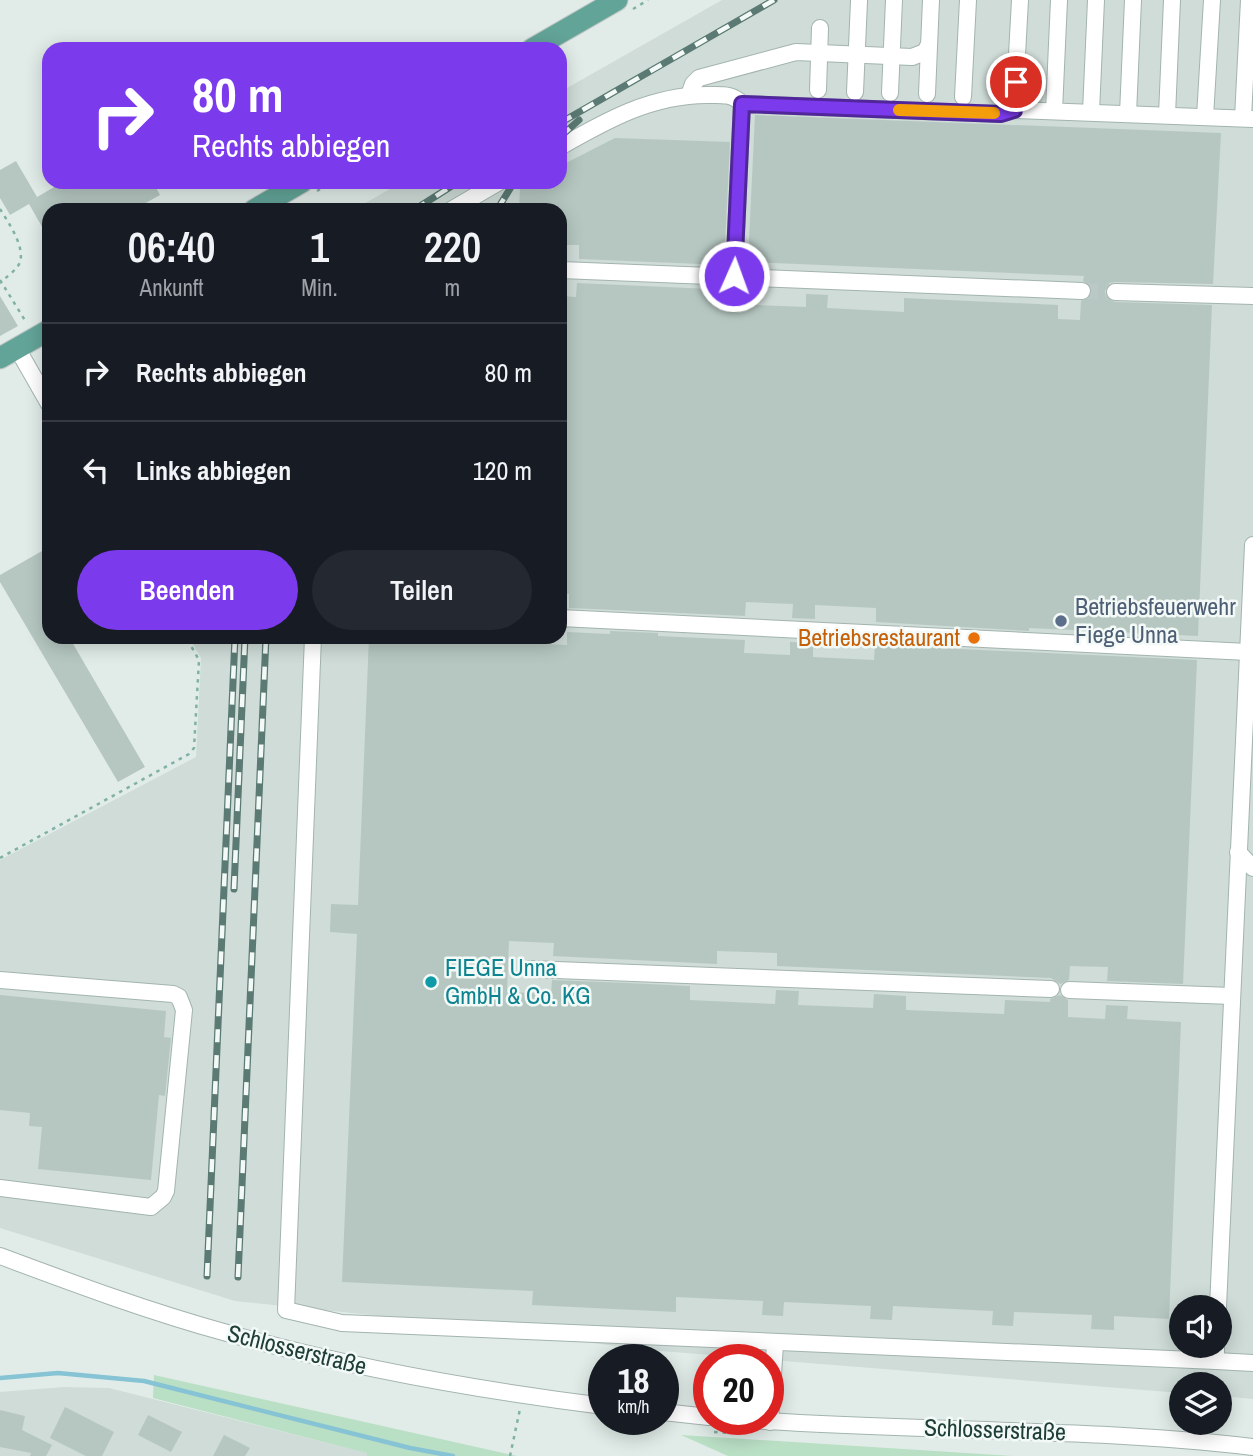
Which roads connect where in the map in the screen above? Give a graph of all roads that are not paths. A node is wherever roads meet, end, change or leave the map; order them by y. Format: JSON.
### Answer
{"nodes":[{"id":1,"x":617,"y":0,"type":"edge"},
{"id":2,"x":894,"y":0,"type":"edge"},
{"id":3,"x":931,"y":0,"type":"edge"},
{"id":4,"x":968,"y":0,"type":"edge"},
{"id":5,"x":1020,"y":0,"type":"edge"},
{"id":6,"x":1059,"y":0,"type":"edge"},
{"id":7,"x":1096,"y":0,"type":"edge"},
{"id":8,"x":1133,"y":0,"type":"edge"},
{"id":9,"x":1172,"y":0,"type":"edge"},
{"id":10,"x":1212,"y":0,"type":"edge"},
{"id":11,"x":1249,"y":0,"type":"edge"},
{"id":12,"x":859,"y":1,"type":"edge"},
{"id":13,"x":820,"y":29,"type":"dead end"},
{"id":14,"x":544,"y":42,"type":"edge"},
{"id":15,"x":929,"y":44,"type":"junction"},
{"id":16,"x":819,"y":54,"type":"junction"},
{"id":17,"x":856,"y":55,"type":"junction"},
{"id":18,"x":892,"y":56,"type":"junction"},
{"id":19,"x":818,"y":90,"type":"dead end"},
{"id":20,"x":855,"y":92,"type":"dead end"},
{"id":21,"x":890,"y":93,"type":"dead end"},
{"id":22,"x":927,"y":94,"type":"dead end"},
{"id":23,"x":689,"y":95,"type":"junction"},
{"id":24,"x":963,"y":97,"type":"dead end"},
{"id":25,"x":742,"y":104,"type":"junction"},
{"id":26,"x":1014,"y":110,"type":"junction"},
{"id":27,"x":1054,"y":111,"type":"junction"},
{"id":28,"x":1091,"y":113,"type":"junction"},
{"id":29,"x":1128,"y":114,"type":"junction"},
{"id":30,"x":1167,"y":115,"type":"junction"},
{"id":31,"x":1205,"y":117,"type":"junction"},
{"id":32,"x":1248,"y":119,"type":"edge"},
{"id":33,"x":567,"y":143,"type":"edge"},
{"id":34,"x":290,"y":189,"type":"edge"},
{"id":35,"x":487,"y":189,"type":"edge"},
{"id":36,"x":266,"y":203,"type":"edge"},
{"id":37,"x":463,"y":203,"type":"edge"},
{"id":38,"x":567,"y":270,"type":"edge"},
{"id":39,"x":734,"y":276,"type":"junction"},
{"id":40,"x":1082,"y":291,"type":"tunnel mouth"},
{"id":41,"x":1115,"y":292,"type":"tunnel mouth"},
{"id":42,"x":1253,"y":296,"type":"edge"},
{"id":43,"x":42,"y":335,"type":"edge"},
{"id":44,"x":8,"y":353,"type":"edge"},
{"id":45,"x":42,"y":395,"type":"edge"},
{"id":46,"x":1253,"y":545,"type":"edge"},
{"id":47,"x":567,"y":618,"type":"edge"},
{"id":48,"x":313,"y":644,"type":"edge"},
{"id":49,"x":1248,"y":652,"type":"junction"},
{"id":50,"x":1238,"y":852,"type":"junction"},
{"id":51,"x":1253,"y":868,"type":"edge"},
{"id":52,"x":530,"y":970,"type":"dead end"},
{"id":53,"x":0,"y":980,"type":"edge"},
{"id":54,"x":1051,"y":989,"type":"dead end"},
{"id":55,"x":1069,"y":990,"type":"dead end"},
{"id":56,"x":1232,"y":996,"type":"junction"},
{"id":57,"x":0,"y":1188,"type":"edge"},
{"id":58,"x":0,"y":1256,"type":"edge"},
{"id":59,"x":1219,"y":1295,"type":"edge"},
{"id":60,"x":742,"y":1342,"type":"joint"},
{"id":61,"x":775,"y":1343,"type":"joint"},
{"id":62,"x":1169,"y":1352,"type":"edge"},
{"id":63,"x":1232,"y":1357,"type":"edge"},
{"id":64,"x":1253,"y":1363,"type":"edge"},
{"id":65,"x":588,"y":1404,"type":"edge"},
{"id":66,"x":784,"y":1422,"type":"edge"},
{"id":67,"x":1253,"y":1447,"type":"edge"}],
"edges":[{"from":1,"to":14,"type":"main road"},
{"from":2,"to":18,"type":"street"},
{"from":3,"to":15,"type":"street"},
{"from":4,"to":24,"type":"street"},
{"from":5,"to":26,"type":"street"},
{"from":6,"to":27,"type":"street"},
{"from":7,"to":28,"type":"street"},
{"from":8,"to":29,"type":"street"},
{"from":9,"to":30,"type":"street"},
{"from":10,"to":31,"type":"street"},
{"from":11,"to":32,"type":"street"},
{"from":12,"to":17,"type":"street"},
{"from":13,"to":16,"type":"street"},
{"from":15,"to":18,"type":"street"},
{"from":15,"to":22,"type":"street"},
{"from":16,"to":17,"type":"street"},
{"from":16,"to":19,"type":"street"},
{"from":16,"to":23,"type":"street"},
{"from":17,"to":18,"type":"street"},
{"from":17,"to":20,"type":"street"},
{"from":18,"to":21,"type":"street"},
{"from":23,"to":25,"type":"street"},
{"from":23,"to":33,"type":"street"},
{"from":25,"to":26,"type":"street"},
{"from":25,"to":39,"type":"street"},
{"from":26,"to":27,"type":"street"},
{"from":27,"to":28,"type":"street"},
{"from":28,"to":29,"type":"street"},
{"from":29,"to":30,"type":"street"},
{"from":30,"to":31,"type":"street"},
{"from":31,"to":32,"type":"street"},
{"from":34,"to":36,"type":"main road"},
{"from":35,"to":37,"type":"street"},
{"from":38,"to":39,"type":"street"},
{"from":39,"to":40,"type":"street"},
{"from":41,"to":42,"type":"street"},
{"from":43,"to":44,"type":"main road"},
{"from":44,"to":45,"type":"street"},
{"from":46,"to":49,"type":"street"},
{"from":47,"to":49,"type":"street"},
{"from":48,"to":60,"type":"street"},
{"from":49,"to":50,"type":"street"},
{"from":50,"to":51,"type":"street"},
{"from":50,"to":56,"type":"street"},
{"from":52,"to":54,"type":"street"},
{"from":53,"to":57,"type":"street"},
{"from":55,"to":56,"type":"street"},
{"from":56,"to":59,"type":"street"},
{"from":58,"to":65,"type":"street","name":"Schlosserstraße"},
{"from":60,"to":61,"type":"street"},
{"from":61,"to":62,"type":"street"},
{"from":63,"to":64,"type":"street"},
{"from":66,"to":67,"type":"street","name":"Schlosserstraße"}]}
